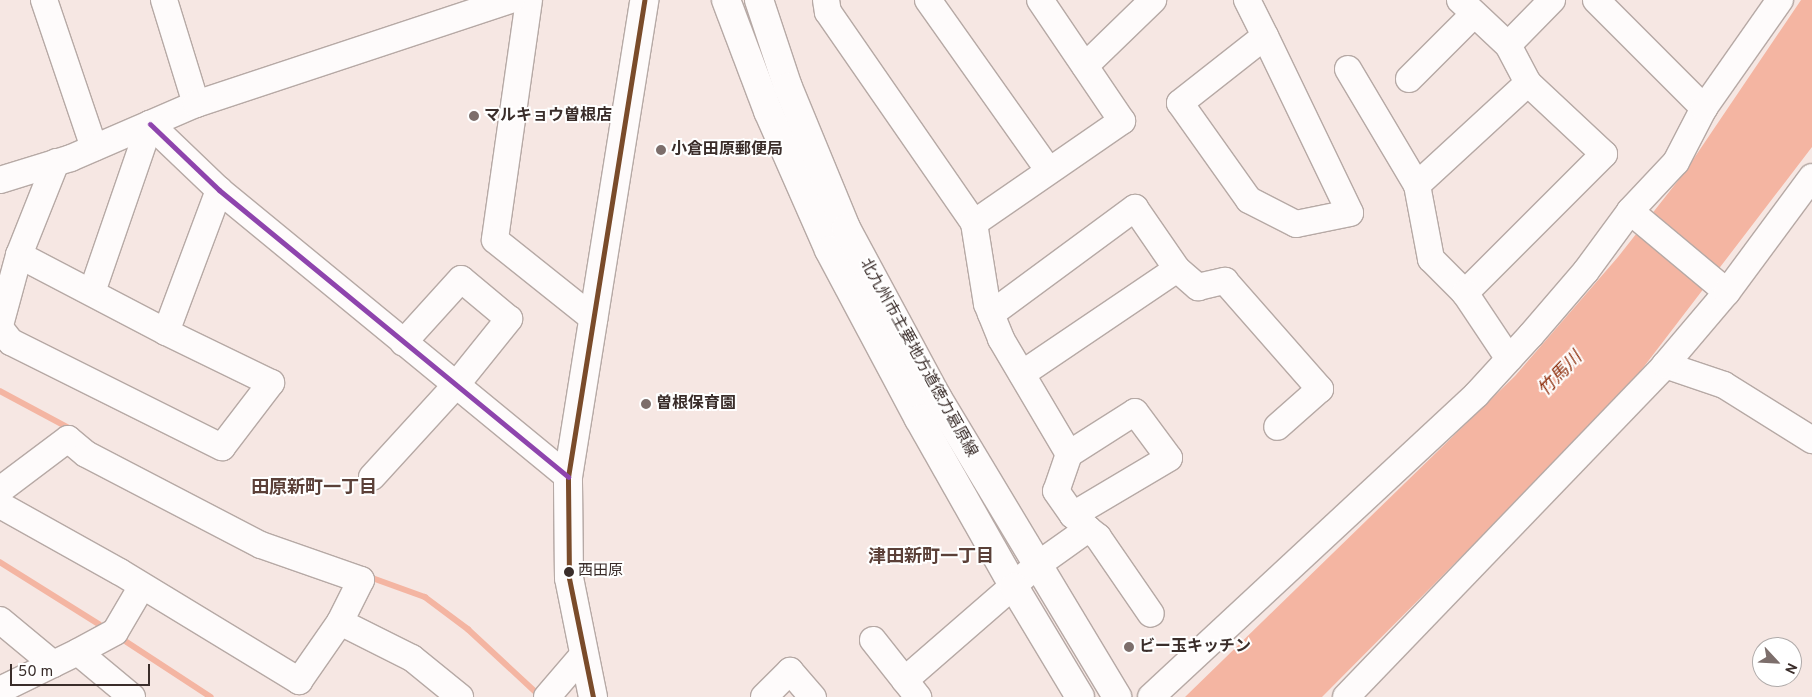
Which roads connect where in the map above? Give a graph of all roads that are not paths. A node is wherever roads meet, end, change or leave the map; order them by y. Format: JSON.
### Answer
{"nodes":[{"id":1,"x":44,"y":0,"type":"edge"},
{"id":2,"x":164,"y":0,"type":"edge"},
{"id":3,"x":511,"y":0,"type":"edge"},
{"id":4,"x":529,"y":0,"type":"edge"},
{"id":5,"x":644,"y":0,"type":"edge"},
{"id":6,"x":726,"y":0,"type":"edge"},
{"id":7,"x":759,"y":0,"type":"edge"},
{"id":8,"x":826,"y":0,"type":"edge"},
{"id":9,"x":928,"y":0,"type":"edge"},
{"id":10,"x":1040,"y":0,"type":"edge"},
{"id":11,"x":1153,"y":0,"type":"edge"},
{"id":12,"x":1247,"y":0,"type":"edge"},
{"id":13,"x":1552,"y":0,"type":"edge"},
{"id":14,"x":1596,"y":0,"type":"edge"},
{"id":15,"x":1780,"y":0,"type":"edge"},
{"id":16,"x":1467,"y":7,"type":"edge"},
{"id":17,"x":1265,"y":36,"type":"junction"},
{"id":18,"x":1508,"y":45,"type":"junction"},
{"id":19,"x":1085,"y":66,"type":"junction"},
{"id":20,"x":1348,"y":69,"type":"dead end"},
{"id":21,"x":1409,"y":79,"type":"dead end"},
{"id":22,"x":1528,"y":83,"type":"junction"},
{"id":23,"x":196,"y":104,"type":"junction"},
{"id":24,"x":1704,"y":108,"type":"junction"},
{"id":25,"x":150,"y":124,"type":"junction"},
{"id":26,"x":94,"y":148,"type":"junction"},
{"id":27,"x":56,"y":162,"type":"junction"},
{"id":28,"x":1049,"y":171,"type":"junction"},
{"id":29,"x":1812,"y":177,"type":"edge"},
{"id":30,"x":0,"y":180,"type":"edge"},
{"id":31,"x":1417,"y":185,"type":"junction"},
{"id":32,"x":219,"y":190,"type":"junction"},
{"id":33,"x":1630,"y":211,"type":"junction"},
{"id":34,"x":974,"y":223,"type":"junction"},
{"id":35,"x":19,"y":254,"type":"junction"},
{"id":36,"x":1177,"y":268,"type":"junction"},
{"id":37,"x":92,"y":292,"type":"junction"},
{"id":38,"x":1727,"y":292,"type":"junction"},
{"id":39,"x":1465,"y":293,"type":"junction"},
{"id":40,"x":991,"y":314,"type":"junction"},
{"id":41,"x":594,"y":319,"type":"junction"},
{"id":42,"x":0,"y":327,"type":"edge"},
{"id":43,"x":166,"y":332,"type":"junction"},
{"id":44,"x":403,"y":342,"type":"junction"},
{"id":45,"x":1509,"y":359,"type":"junction"},
{"id":46,"x":1665,"y":366,"type":"junction"},
{"id":47,"x":1022,"y":374,"type":"junction"},
{"id":48,"x":456,"y":385,"type":"junction"},
{"id":49,"x":1277,"y":427,"type":"dead end"},
{"id":50,"x":1812,"y":440,"type":"edge"},
{"id":51,"x":1069,"y":454,"type":"junction"},
{"id":52,"x":372,"y":477,"type":"dead end"},
{"id":53,"x":568,"y":477,"type":"junction"},
{"id":54,"x":0,"y":490,"type":"edge"},
{"id":55,"x":0,"y":505,"type":"edge"},
{"id":56,"x":1080,"y":522,"type":"junction"},
{"id":57,"x":1036,"y":566,"type":"junction"},
{"id":58,"x":142,"y":586,"type":"junction"},
{"id":59,"x":1014,"y":587,"type":"junction"},
{"id":60,"x":1151,"y":614,"type":"dead end"},
{"id":61,"x":0,"y":620,"type":"edge"},
{"id":62,"x":340,"y":622,"type":"junction"},
{"id":63,"x":874,"y":640,"type":"dead end"},
{"id":64,"x":78,"y":652,"type":"junction"},
{"id":65,"x":583,"y":655,"type":"junction"},
{"id":66,"x":53,"y":664,"type":"junction"},
{"id":67,"x":912,"y":689,"type":"edge"},
{"id":68,"x":0,"y":690,"type":"edge"},
{"id":69,"x":132,"y":697,"type":"edge"},
{"id":70,"x":460,"y":697,"type":"edge"},
{"id":71,"x":547,"y":697,"type":"edge"},
{"id":72,"x":593,"y":697,"type":"edge"},
{"id":73,"x":764,"y":697,"type":"edge"},
{"id":74,"x":813,"y":697,"type":"edge"},
{"id":75,"x":1080,"y":697,"type":"edge"},
{"id":76,"x":1117,"y":697,"type":"edge"},
{"id":77,"x":1151,"y":697,"type":"edge"},
{"id":78,"x":1346,"y":697,"type":"edge"}],
"edges":[{"from":1,"to":26,"type":"street"},
{"from":2,"to":23,"type":"street"},
{"from":3,"to":23,"type":"street"},
{"from":4,"to":41,"type":"street"},
{"from":5,"to":41,"type":"main road"},
{"from":6,"to":59,"type":"main road","name":"北九州市主要地方道徳力葛原線"},
{"from":7,"to":57,"type":"main road","name":"北九州市主要地方道徳力葛原線"},
{"from":8,"to":34,"type":"street"},
{"from":9,"to":28,"type":"street"},
{"from":10,"to":19,"type":"street"},
{"from":11,"to":19,"type":"street"},
{"from":12,"to":17,"type":"street"},
{"from":13,"to":18,"type":"street"},
{"from":14,"to":24,"type":"street"},
{"from":15,"to":24,"type":"street"},
{"from":16,"to":18,"type":"street"},
{"from":16,"to":21,"type":"street"},
{"from":17,"to":17,"type":"street"},
{"from":18,"to":22,"type":"street"},
{"from":19,"to":28,"type":"street"},
{"from":20,"to":31,"type":"street"},
{"from":22,"to":31,"type":"street"},
{"from":22,"to":39,"type":"street"},
{"from":23,"to":25,"type":"street"},
{"from":24,"to":33,"type":"street"},
{"from":25,"to":26,"type":"street"},
{"from":25,"to":32,"type":"street"},
{"from":25,"to":37,"type":"street"},
{"from":26,"to":27,"type":"street"},
{"from":27,"to":30,"type":"street"},
{"from":27,"to":35,"type":"street"},
{"from":28,"to":34,"type":"street"},
{"from":29,"to":38,"type":"street"},
{"from":31,"to":39,"type":"street"},
{"from":32,"to":43,"type":"street"},
{"from":32,"to":44,"type":"street"},
{"from":33,"to":38,"type":"street"},
{"from":33,"to":45,"type":"street"},
{"from":34,"to":40,"type":"street"},
{"from":35,"to":37,"type":"street"},
{"from":35,"to":42,"type":"street"},
{"from":36,"to":40,"type":"street"},
{"from":36,"to":47,"type":"street"},
{"from":36,"to":49,"type":"street"},
{"from":37,"to":43,"type":"street"},
{"from":38,"to":46,"type":"street"},
{"from":39,"to":45,"type":"street"},
{"from":40,"to":47,"type":"street"},
{"from":41,"to":53,"type":"main road"},
{"from":42,"to":43,"type":"street"},
{"from":44,"to":48,"type":"street"},
{"from":44,"to":48,"type":"street"},
{"from":45,"to":77,"type":"street"},
{"from":46,"to":50,"type":"street"},
{"from":46,"to":78,"type":"street"},
{"from":47,"to":51,"type":"street"},
{"from":48,"to":52,"type":"street"},
{"from":48,"to":53,"type":"street"},
{"from":51,"to":56,"type":"street"},
{"from":51,"to":56,"type":"street"},
{"from":53,"to":65,"type":"main road"},
{"from":54,"to":62,"type":"street"},
{"from":55,"to":58,"type":"street"},
{"from":56,"to":57,"type":"street"},
{"from":56,"to":60,"type":"street"},
{"from":57,"to":59,"type":"street"},
{"from":57,"to":76,"type":"main road","name":"北九州市主要地方道徳力葛原線"},
{"from":58,"to":62,"type":"street"},
{"from":58,"to":64,"type":"street"},
{"from":59,"to":67,"type":"street"},
{"from":59,"to":75,"type":"main road","name":"北九州市主要地方道徳力葛原線"},
{"from":61,"to":66,"type":"street"},
{"from":62,"to":70,"type":"street"},
{"from":63,"to":67,"type":"street"},
{"from":64,"to":66,"type":"street"},
{"from":64,"to":69,"type":"street"},
{"from":65,"to":71,"type":"street"},
{"from":65,"to":72,"type":"main road"},
{"from":66,"to":68,"type":"street"},
{"from":73,"to":74,"type":"street"}]}
